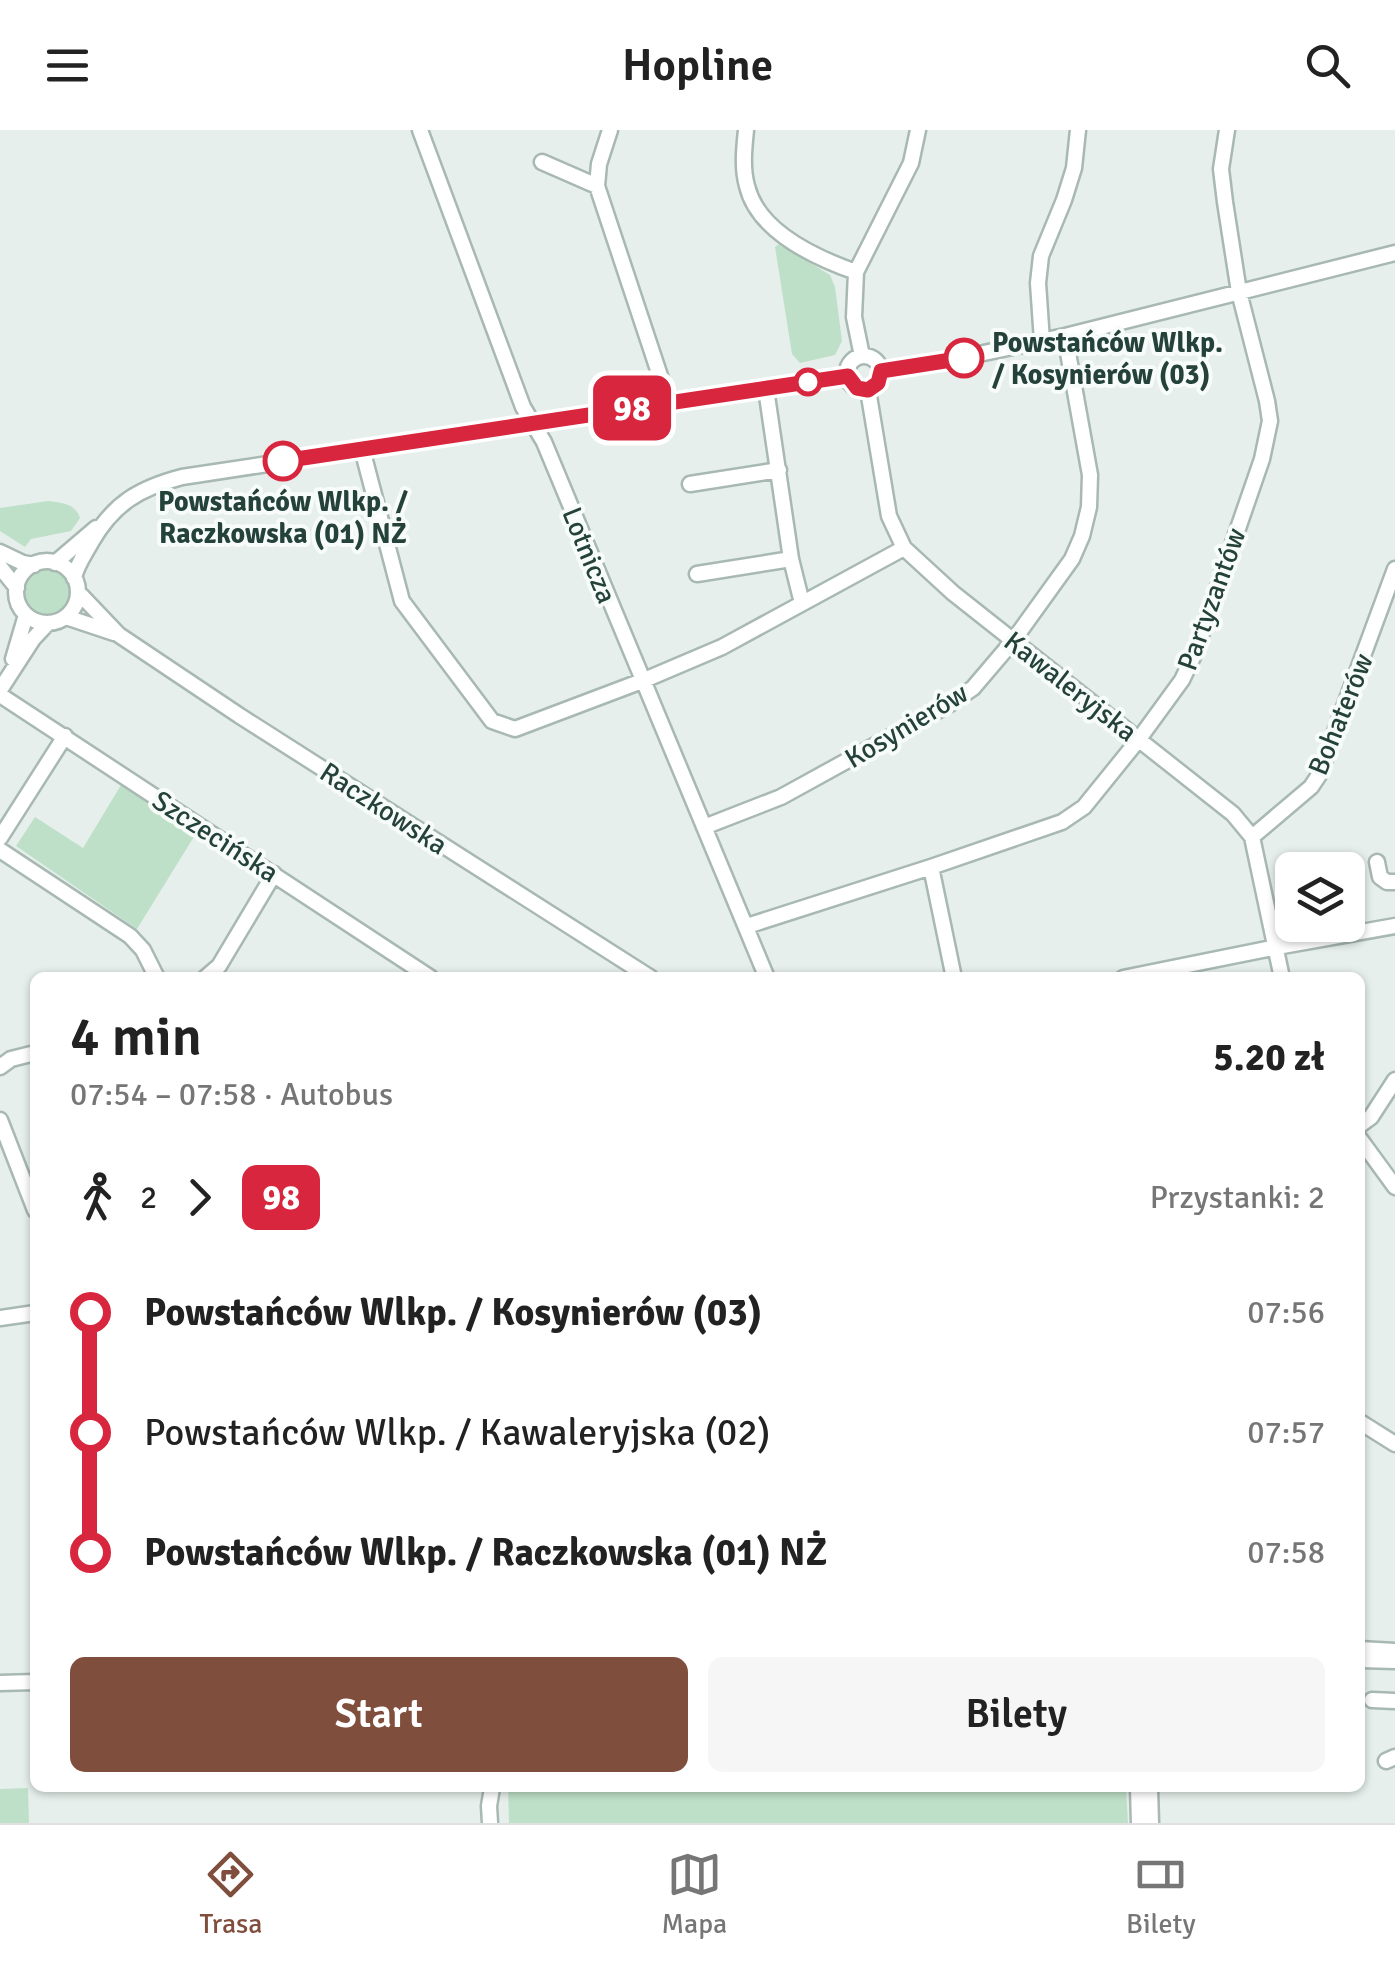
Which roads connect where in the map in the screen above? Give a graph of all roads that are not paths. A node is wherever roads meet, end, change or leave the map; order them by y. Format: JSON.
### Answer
{"nodes":[{"id":1,"x":420,"y":130,"type":"edge"},
{"id":2,"x":610,"y":130,"type":"edge"},
{"id":3,"x":746,"y":130,"type":"edge"},
{"id":4,"x":918,"y":130,"type":"edge"},
{"id":5,"x":1078,"y":130,"type":"edge"},
{"id":6,"x":1231,"y":131,"type":"edge"},
{"id":7,"x":542,"y":162,"type":"dead end"},
{"id":8,"x":597,"y":186,"type":"junction"},
{"id":9,"x":1395,"y":253,"type":"edge"},
{"id":10,"x":856,"y":272,"type":"junction"},
{"id":11,"x":1239,"y":292,"type":"junction"},
{"id":12,"x":1065,"y":336,"type":"junction"},
{"id":13,"x":1042,"y":341,"type":"junction"},
{"id":14,"x":862,"y":356,"type":"junction"},
{"id":15,"x":881,"y":371,"type":"junction"},
{"id":16,"x":848,"y":376,"type":"junction"},
{"id":17,"x":766,"y":389,"type":"junction"},
{"id":18,"x":868,"y":390,"type":"junction"},
{"id":19,"x":669,"y":403,"type":"junction"},
{"id":20,"x":532,"y":424,"type":"junction"},
{"id":21,"x":362,"y":449,"type":"junction"},
{"id":22,"x":779,"y":470,"type":"junction"},
{"id":23,"x":690,"y":484,"type":"dead end"},
{"id":24,"x":101,"y":525,"type":"junction"},
{"id":25,"x":904,"y":548,"type":"junction"},
{"id":26,"x":0,"y":552,"type":"edge"},
{"id":27,"x":791,"y":559,"type":"junction"},
{"id":28,"x":56,"y":563,"type":"junction"},
{"id":29,"x":34,"y":564,"type":"junction"},
{"id":30,"x":0,"y":567,"type":"edge"},
{"id":31,"x":1395,"y":569,"type":"edge"},
{"id":32,"x":698,"y":574,"type":"dead end"},
{"id":33,"x":76,"y":585,"type":"junction"},
{"id":34,"x":16,"y":588,"type":"junction"},
{"id":35,"x":802,"y":603,"type":"junction"},
{"id":36,"x":26,"y":615,"type":"junction"},
{"id":37,"x":66,"y":617,"type":"junction"},
{"id":38,"x":48,"y":624,"type":"junction"},
{"id":39,"x":119,"y":634,"type":"junction"},
{"id":40,"x":1012,"y":641,"type":"junction"},
{"id":41,"x":642,"y":682,"type":"junction"},
{"id":42,"x":2,"y":688,"type":"edge"},
{"id":43,"x":65,"y":736,"type":"junction"},
{"id":44,"x":1139,"y":739,"type":"junction"},
{"id":45,"x":704,"y":827,"type":"junction"},
{"id":46,"x":1252,"y":837,"type":"junction"},
{"id":47,"x":0,"y":838,"type":"edge"},
{"id":48,"x":0,"y":850,"type":"edge"},
{"id":49,"x":1376,"y":862,"type":"dead end"},
{"id":50,"x":932,"y":867,"type":"junction"},
{"id":51,"x":274,"y":874,"type":"junction"},
{"id":52,"x":1395,"y":882,"type":"edge"},
{"id":53,"x":746,"y":926,"type":"junction"},
{"id":54,"x":1395,"y":926,"type":"edge"},
{"id":55,"x":1276,"y":947,"type":"junction"},
{"id":56,"x":155,"y":972,"type":"edge"},
{"id":57,"x":219,"y":972,"type":"edge"},
{"id":58,"x":422,"y":972,"type":"edge"},
{"id":59,"x":641,"y":972,"type":"edge"},
{"id":60,"x":765,"y":972,"type":"edge"},
{"id":61,"x":953,"y":972,"type":"edge"},
{"id":62,"x":1153,"y":972,"type":"edge"},
{"id":63,"x":1281,"y":972,"type":"edge"},
{"id":64,"x":30,"y":1054,"type":"edge"},
{"id":65,"x":0,"y":1067,"type":"edge"},
{"id":66,"x":1395,"y":1080,"type":"edge"},
{"id":67,"x":0,"y":1120,"type":"edge"},
{"id":68,"x":1365,"y":1122,"type":"edge"},
{"id":69,"x":1365,"y":1146,"type":"edge"},
{"id":70,"x":1395,"y":1187,"type":"edge"},
{"id":71,"x":30,"y":1189,"type":"edge"},
{"id":72,"x":30,"y":1314,"type":"edge"},
{"id":73,"x":0,"y":1318,"type":"edge"},
{"id":74,"x":1365,"y":1425,"type":"edge"},
{"id":75,"x":1395,"y":1444,"type":"edge"},
{"id":76,"x":1365,"y":1649,"type":"edge"},
{"id":77,"x":1395,"y":1651,"type":"edge"},
{"id":78,"x":1365,"y":1660,"type":"edge"},
{"id":79,"x":1395,"y":1661,"type":"edge"},
{"id":80,"x":30,"y":1682,"type":"edge"},
{"id":81,"x":0,"y":1683,"type":"edge"},
{"id":82,"x":1372,"y":1700,"type":"dead end"},
{"id":83,"x":1395,"y":1701,"type":"edge"},
{"id":84,"x":491,"y":1792,"type":"edge"},
{"id":85,"x":1138,"y":1792,"type":"edge"},
{"id":86,"x":1150,"y":1792,"type":"edge"},
{"id":87,"x":490,"y":1823,"type":"edge"},
{"id":88,"x":1139,"y":1823,"type":"edge"},
{"id":89,"x":1151,"y":1823,"type":"edge"}],
"edges":[{"from":1,"to":20,"type":"street","name":"Lotnicza"},
{"from":2,"to":8,"type":"street"},
{"from":3,"to":10,"type":"street"},
{"from":4,"to":10,"type":"street"},
{"from":5,"to":13,"type":"street"},
{"from":6,"to":11,"type":"street","name":"Partyzantów"},
{"from":7,"to":8,"type":"street"},
{"from":8,"to":19,"type":"street"},
{"from":9,"to":11,"type":"street"},
{"from":10,"to":14,"type":"street"},
{"from":11,"to":12,"type":"street"},
{"from":11,"to":44,"type":"street","name":"Partyzantów"},
{"from":12,"to":13,"type":"street"},
{"from":12,"to":40,"type":"street","name":"Kosynierów"},
{"from":13,"to":15,"type":"street"},
{"from":14,"to":15,"type":"street"},
{"from":14,"to":16,"type":"street"},
{"from":15,"to":18,"type":"street"},
{"from":16,"to":17,"type":"street"},
{"from":16,"to":18,"type":"street"},
{"from":17,"to":19,"type":"street"},
{"from":17,"to":22,"type":"street"},
{"from":18,"to":25,"type":"street","name":"Kawaleryjska"},
{"from":19,"to":20,"type":"street"},
{"from":20,"to":21,"type":"street"},
{"from":20,"to":41,"type":"street","name":"Lotnicza"},
{"from":21,"to":24,"type":"street"},
{"from":21,"to":41,"type":"street"},
{"from":22,"to":23,"type":"street"},
{"from":22,"to":27,"type":"street"},
{"from":24,"to":28,"type":"street"},
{"from":24,"to":33,"type":"street"},
{"from":25,"to":35,"type":"street"},
{"from":25,"to":40,"type":"street","name":"Kawaleryjska"},
{"from":26,"to":29,"type":"street"},
{"from":27,"to":32,"type":"street"},
{"from":27,"to":35,"type":"street"},
{"from":28,"to":29,"type":"street"},
{"from":28,"to":33,"type":"street"},
{"from":29,"to":34,"type":"street"},
{"from":30,"to":34,"type":"street"},
{"from":31,"to":46,"type":"street","name":"Bohaterów"},
{"from":33,"to":37,"type":"street"},
{"from":33,"to":39,"type":"street","name":"Raczkowska"},
{"from":34,"to":36,"type":"street"},
{"from":35,"to":41,"type":"street"},
{"from":36,"to":38,"type":"street"},
{"from":36,"to":42,"type":"street"},
{"from":37,"to":38,"type":"street"},
{"from":37,"to":39,"type":"street","name":"Raczkowska"},
{"from":38,"to":42,"type":"street"},
{"from":39,"to":59,"type":"street","name":"Raczkowska"},
{"from":40,"to":44,"type":"street","name":"Kawaleryjska"},
{"from":40,"to":45,"type":"street","name":"Kosynierów"},
{"from":41,"to":45,"type":"street","name":"Lotnicza"},
{"from":42,"to":43,"type":"street","name":"Szczecińska"},
{"from":43,"to":47,"type":"street"},
{"from":43,"to":51,"type":"street","name":"Szczecińska"},
{"from":44,"to":46,"type":"street","name":"Kawaleryjska"},
{"from":44,"to":50,"type":"street","name":"Partyzantów"},
{"from":45,"to":53,"type":"street","name":"Lotnicza"},
{"from":46,"to":55,"type":"street"},
{"from":48,"to":56,"type":"street"},
{"from":49,"to":52,"type":"street"},
{"from":50,"to":53,"type":"street","name":"Partyzantów"},
{"from":50,"to":61,"type":"street"},
{"from":51,"to":57,"type":"street"},
{"from":51,"to":58,"type":"street","name":"Szczecińska"},
{"from":53,"to":60,"type":"street","name":"Lotnicza"},
{"from":54,"to":55,"type":"street"},
{"from":55,"to":62,"type":"street"},
{"from":55,"to":63,"type":"street"},
{"from":64,"to":65,"type":"street"},
{"from":66,"to":68,"type":"street"},
{"from":67,"to":71,"type":"street"},
{"from":69,"to":70,"type":"street"},
{"from":72,"to":73,"type":"street"},
{"from":74,"to":75,"type":"street"},
{"from":76,"to":77,"type":"street"},
{"from":78,"to":79,"type":"street"},
{"from":80,"to":81,"type":"street"},
{"from":82,"to":83,"type":"street"},
{"from":84,"to":87,"type":"street"},
{"from":85,"to":88,"type":"street"},
{"from":86,"to":89,"type":"street"}]}
